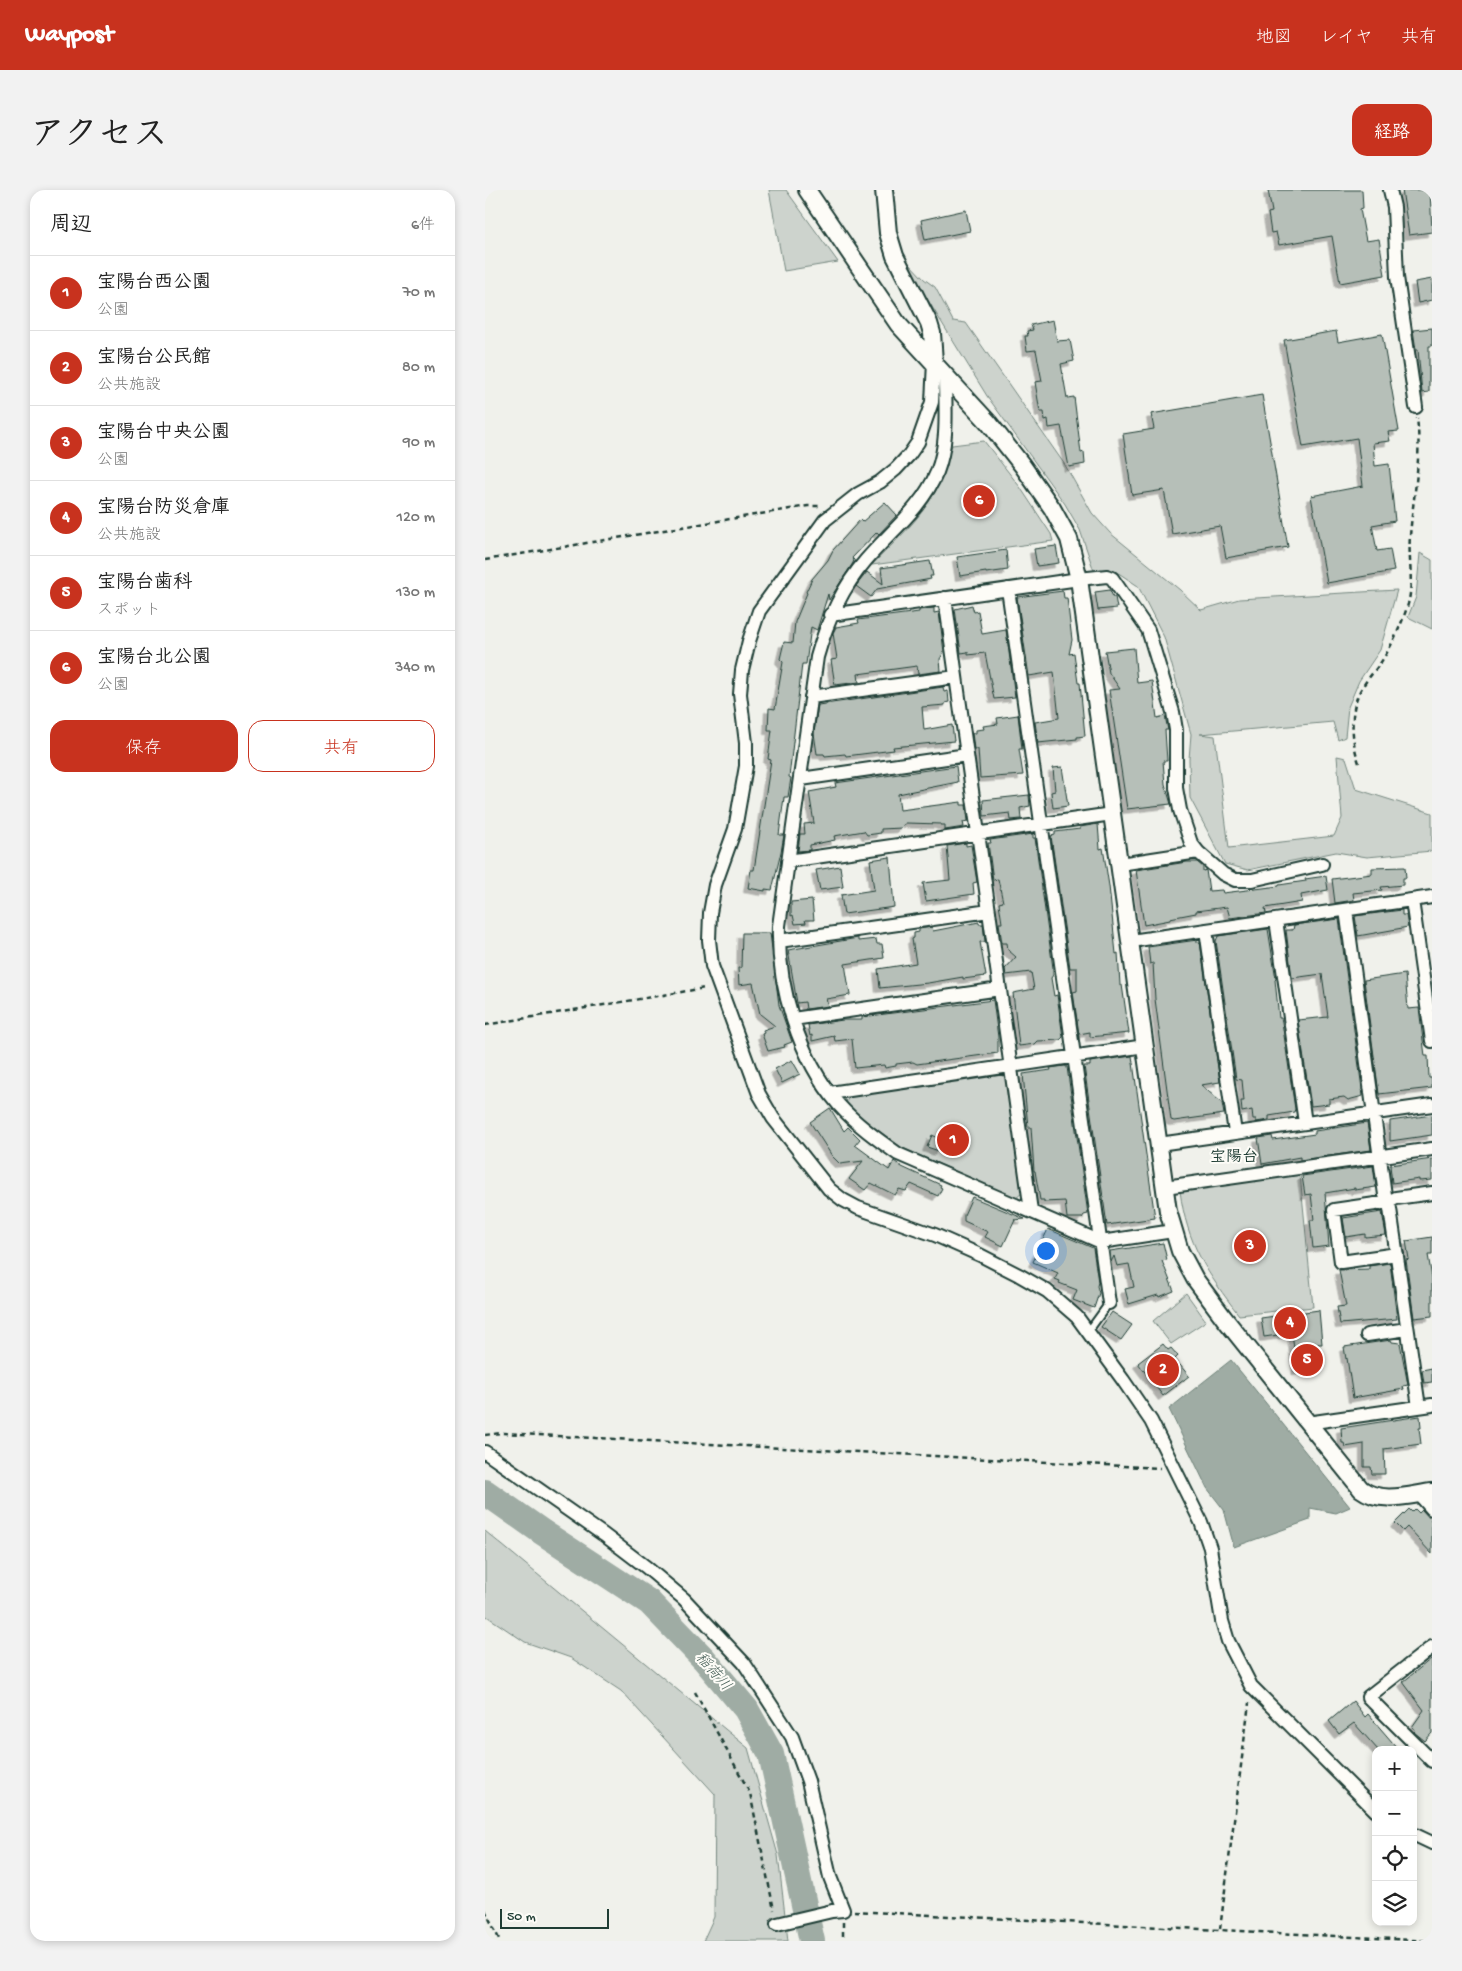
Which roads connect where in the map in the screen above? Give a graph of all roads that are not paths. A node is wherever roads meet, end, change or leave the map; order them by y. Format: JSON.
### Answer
{"nodes":[{"id":1,"x":807,"y":190,"type":"edge"},
{"id":2,"x":884,"y":190,"type":"edge"},
{"id":3,"x":1390,"y":190,"type":"edge"},
{"id":4,"x":934,"y":362,"type":"junction"},
{"id":5,"x":945,"y":374,"type":"junction"},
{"id":6,"x":1416,"y":407,"type":"road end"},
{"id":7,"x":1079,"y":579,"type":"junction"},
{"id":8,"x":1008,"y":589,"type":"junction"},
{"id":9,"x":945,"y":598,"type":"junction"},
{"id":10,"x":830,"y":615,"type":"junction"},
{"id":11,"x":956,"y":678,"type":"junction"},
{"id":12,"x":811,"y":697,"type":"junction"},
{"id":13,"x":967,"y":755,"type":"junction"},
{"id":14,"x":801,"y":779,"type":"junction"},
{"id":15,"x":1113,"y":814,"type":"junction"},
{"id":16,"x":1042,"y":824,"type":"junction"},
{"id":17,"x":978,"y":834,"type":"junction"},
{"id":18,"x":1198,"y":852,"type":"junction"},
{"id":19,"x":788,"y":861,"type":"junction"},
{"id":20,"x":1119,"y":864,"type":"junction"},
{"id":21,"x":1322,"y":864,"type":"dead end"},
{"id":22,"x":1432,"y":897,"type":"edge"},
{"id":23,"x":1412,"y":900,"type":"junction"},
{"id":24,"x":1346,"y":910,"type":"junction"},
{"id":25,"x":989,"y":911,"type":"junction"},
{"id":26,"x":1276,"y":920,"type":"junction"},
{"id":27,"x":1206,"y":930,"type":"junction"},
{"id":28,"x":779,"y":941,"type":"junction"},
{"id":29,"x":1131,"y":941,"type":"junction"},
{"id":30,"x":1000,"y":989,"type":"junction"},
{"id":31,"x":793,"y":1019,"type":"junction"},
{"id":32,"x":1432,"y":1041,"type":"edge"},
{"id":33,"x":1145,"y":1046,"type":"junction"},
{"id":34,"x":1075,"y":1056,"type":"junction"},
{"id":35,"x":1011,"y":1066,"type":"junction"},
{"id":36,"x":830,"y":1093,"type":"junction"},
{"id":37,"x":1432,"y":1105,"type":"edge"},
{"id":38,"x":1374,"y":1113,"type":"junction"},
{"id":39,"x":1305,"y":1123,"type":"junction"},
{"id":40,"x":1235,"y":1133,"type":"junction"},
{"id":41,"x":1159,"y":1144,"type":"junction"},
{"id":42,"x":1432,"y":1149,"type":"edge"},
{"id":43,"x":1380,"y":1157,"type":"junction"},
{"id":44,"x":1165,"y":1187,"type":"junction"},
{"id":45,"x":1432,"y":1193,"type":"edge"},
{"id":46,"x":1389,"y":1202,"type":"junction"},
{"id":47,"x":1031,"y":1212,"type":"junction"},
{"id":48,"x":1173,"y":1231,"type":"junction"},
{"id":49,"x":1101,"y":1242,"type":"junction"},
{"id":50,"x":1397,"y":1254,"type":"junction"},
{"id":51,"x":1109,"y":1303,"type":"joint"},
{"id":52,"x":1407,"y":1329,"type":"junction"},
{"id":53,"x":1088,"y":1332,"type":"junction"},
{"id":54,"x":1367,"y":1335,"type":"dead end"},
{"id":55,"x":1432,"y":1405,"type":"edge"},
{"id":56,"x":1419,"y":1407,"type":"junction"},
{"id":57,"x":1307,"y":1423,"type":"junction"},
{"id":58,"x":485,"y":1452,"type":"edge"},
{"id":59,"x":1426,"y":1493,"type":"edge"},
{"id":60,"x":1432,"y":1509,"type":"edge"},
{"id":61,"x":1432,"y":1647,"type":"edge"},
{"id":62,"x":1431,"y":1758,"type":"edge"},
{"id":63,"x":1372,"y":1807,"type":"edge"},
{"id":64,"x":1417,"y":1836,"type":"edge"},
{"id":65,"x":1432,"y":1843,"type":"edge"},
{"id":66,"x":777,"y":1924,"type":"road end"}],
"edges":[{"from":1,"to":4,"type":"street"},
{"from":2,"to":4,"type":"street"},
{"from":3,"to":6,"type":"street"},
{"from":4,"to":5,"type":"street"},
{"from":4,"to":53,"type":"street"},
{"from":5,"to":7,"type":"street"},
{"from":5,"to":10,"type":"street"},
{"from":7,"to":8,"type":"street"},
{"from":7,"to":15,"type":"street"},
{"from":7,"to":18,"type":"street"},
{"from":8,"to":9,"type":"street"},
{"from":8,"to":16,"type":"street"},
{"from":9,"to":10,"type":"street"},
{"from":9,"to":11,"type":"street"},
{"from":10,"to":12,"type":"street"},
{"from":11,"to":12,"type":"street"},
{"from":11,"to":13,"type":"street"},
{"from":12,"to":14,"type":"street"},
{"from":13,"to":14,"type":"street"},
{"from":13,"to":17,"type":"street"},
{"from":14,"to":19,"type":"street"},
{"from":15,"to":16,"type":"street"},
{"from":15,"to":20,"type":"street"},
{"from":16,"to":17,"type":"street"},
{"from":16,"to":34,"type":"street"},
{"from":17,"to":19,"type":"street"},
{"from":17,"to":25,"type":"street"},
{"from":18,"to":20,"type":"street"},
{"from":18,"to":21,"type":"street"},
{"from":19,"to":28,"type":"street"},
{"from":20,"to":29,"type":"street"},
{"from":22,"to":23,"type":"street"},
{"from":23,"to":24,"type":"street"},
{"from":23,"to":32,"type":"street"},
{"from":24,"to":26,"type":"street"},
{"from":24,"to":38,"type":"street"},
{"from":25,"to":28,"type":"street"},
{"from":25,"to":30,"type":"street"},
{"from":26,"to":27,"type":"street"},
{"from":26,"to":39,"type":"street"},
{"from":27,"to":29,"type":"street"},
{"from":27,"to":40,"type":"street"},
{"from":28,"to":31,"type":"street"},
{"from":29,"to":33,"type":"street"},
{"from":30,"to":31,"type":"street"},
{"from":30,"to":35,"type":"street"},
{"from":31,"to":36,"type":"street"},
{"from":33,"to":34,"type":"street"},
{"from":33,"to":41,"type":"street"},
{"from":34,"to":35,"type":"street"},
{"from":34,"to":49,"type":"street"},
{"from":35,"to":36,"type":"street"},
{"from":35,"to":47,"type":"street"},
{"from":36,"to":47,"type":"street"},
{"from":37,"to":38,"type":"street"},
{"from":38,"to":39,"type":"street"},
{"from":38,"to":43,"type":"street"},
{"from":39,"to":40,"type":"street"},
{"from":40,"to":41,"type":"street"},
{"from":41,"to":44,"type":"street"},
{"from":42,"to":43,"type":"street"},
{"from":43,"to":44,"type":"street"},
{"from":43,"to":46,"type":"street"},
{"from":44,"to":48,"type":"street"},
{"from":45,"to":46,"type":"street"},
{"from":46,"to":50,"type":"street"},
{"from":46,"to":50,"type":"street"},
{"from":47,"to":49,"type":"street"},
{"from":48,"to":49,"type":"street"},
{"from":48,"to":57,"type":"street"},
{"from":49,"to":51,"type":"street"},
{"from":50,"to":52,"type":"street"},
{"from":51,"to":53,"type":"lane"},
{"from":52,"to":54,"type":"street"},
{"from":52,"to":56,"type":"street"},
{"from":53,"to":63,"type":"street"},
{"from":55,"to":56,"type":"street"},
{"from":56,"to":57,"type":"street"},
{"from":57,"to":59,"type":"street"},
{"from":58,"to":66,"type":"street"},
{"from":59,"to":60,"type":"street"},
{"from":61,"to":62,"type":"street"},
{"from":64,"to":65,"type":"street"}]}
